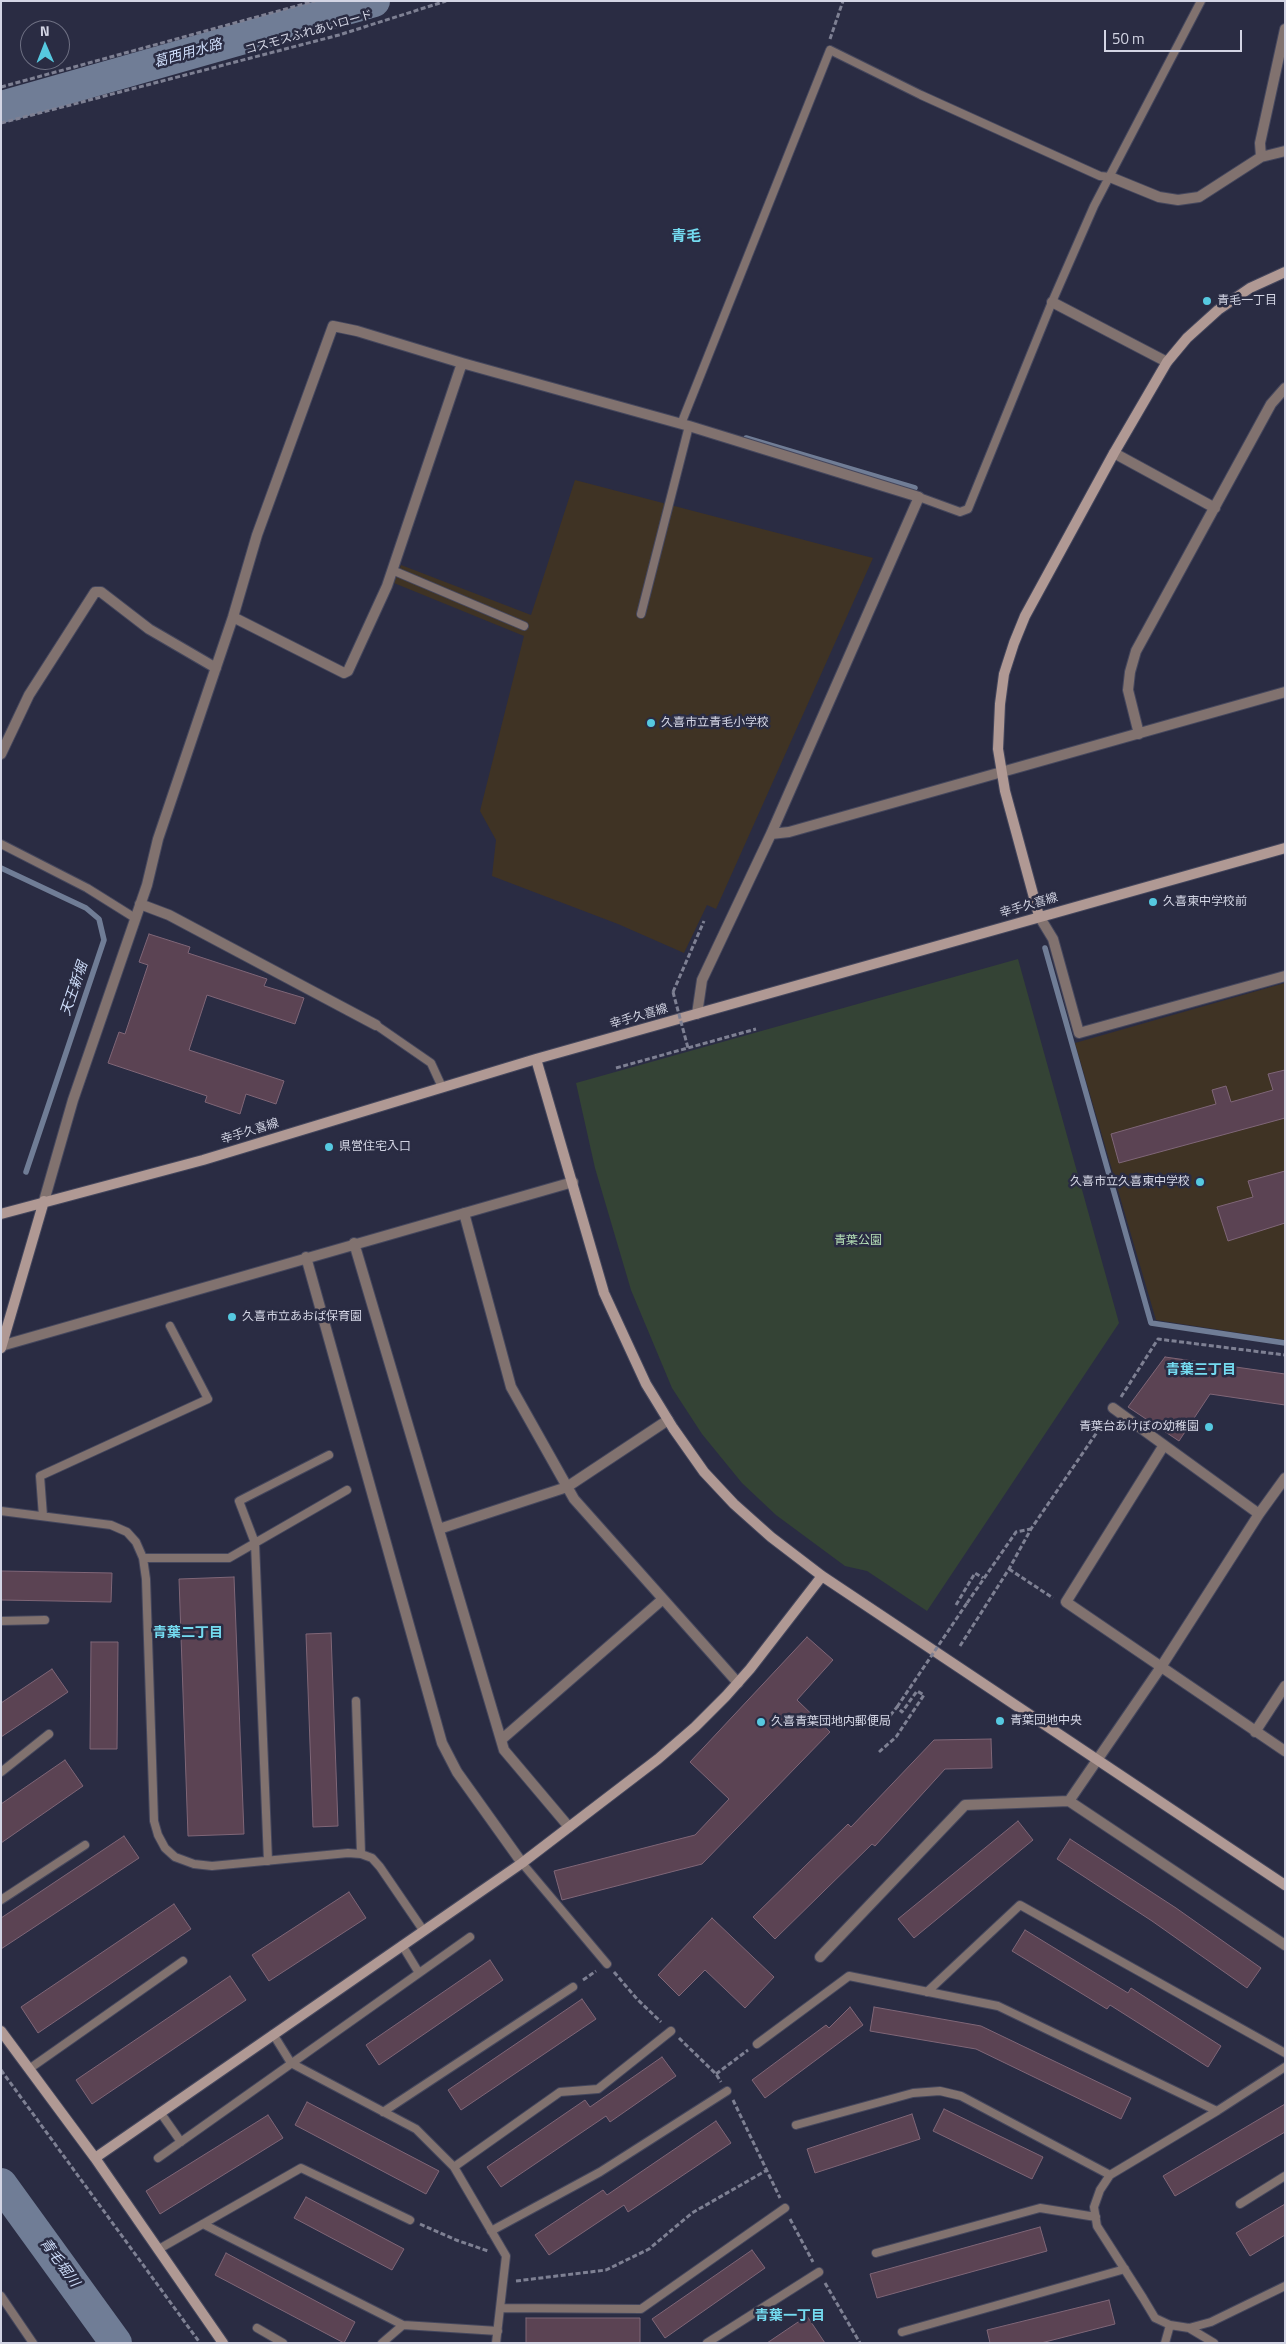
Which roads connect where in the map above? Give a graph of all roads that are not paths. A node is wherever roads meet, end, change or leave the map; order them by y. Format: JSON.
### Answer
{"nodes":[{"id":1,"x":1201,"y":1,"type":"edge"},
{"id":2,"x":1285,"y":29,"type":"edge"},
{"id":3,"x":1285,"y":151,"type":"edge"},
{"id":4,"x":1261,"y":157,"type":"junction"},
{"id":5,"x":1110,"y":177,"type":"junction"},
{"id":6,"x":1285,"y":272,"type":"edge"},
{"id":7,"x":1052,"y":302,"type":"junction"},
{"id":8,"x":1167,"y":362,"type":"junction"},
{"id":9,"x":462,"y":363,"type":"junction"},
{"id":10,"x":1285,"y":388,"type":"edge"},
{"id":11,"x":685,"y":426,"type":"junction"},
{"id":12,"x":1114,"y":453,"type":"junction"},
{"id":13,"x":919,"y":497,"type":"junction"},
{"id":14,"x":1215,"y":508,"type":"junction"},
{"id":15,"x":392,"y":570,"type":"junction"},
{"id":16,"x":641,"y":614,"type":"dead end"},
{"id":17,"x":233,"y":617,"type":"junction"},
{"id":18,"x":524,"y":626,"type":"dead end"},
{"id":19,"x":216,"y":668,"type":"junction"},
{"id":20,"x":1285,"y":692,"type":"edge"},
{"id":21,"x":1138,"y":734,"type":"junction"},
{"id":22,"x":1,"y":754,"type":"edge"},
{"id":23,"x":1000,"y":772,"type":"junction"},
{"id":24,"x":771,"y":834,"type":"junction"},
{"id":25,"x":1,"y":844,"type":"edge"},
{"id":26,"x":1285,"y":848,"type":"edge"},
{"id":27,"x":140,"y":904,"type":"junction"},
{"id":28,"x":1039,"y":916,"type":"junction"},
{"id":29,"x":135,"y":918,"type":"junction"},
{"id":30,"x":1285,"y":976,"type":"edge"},
{"id":31,"x":697,"y":1014,"type":"junction"},
{"id":32,"x":376,"y":1025,"type":"joint"},
{"id":33,"x":536,"y":1059,"type":"junction"},
{"id":34,"x":442,"y":1087,"type":"junction"},
{"id":35,"x":573,"y":1182,"type":"junction"},
{"id":36,"x":44,"y":1201,"type":"junction"},
{"id":37,"x":464,"y":1212,"type":"junction"},
{"id":38,"x":1,"y":1214,"type":"edge"},
{"id":39,"x":354,"y":1243,"type":"junction"},
{"id":40,"x":306,"y":1257,"type":"junction"},
{"id":41,"x":170,"y":1326,"type":"dead end"},
{"id":42,"x":1,"y":1347,"type":"edge"},
{"id":43,"x":1113,"y":1408,"type":"dead end"},
{"id":44,"x":668,"y":1420,"type":"junction"},
{"id":45,"x":1164,"y":1445,"type":"junction"},
{"id":46,"x":329,"y":1455,"type":"dead end"},
{"id":47,"x":1285,"y":1478,"type":"edge"},
{"id":48,"x":567,"y":1487,"type":"junction"},
{"id":49,"x":347,"y":1490,"type":"dead end"},
{"id":50,"x":1,"y":1511,"type":"edge"},
{"id":51,"x":1259,"y":1514,"type":"junction"},
{"id":52,"x":43,"y":1516,"type":"junction"},
{"id":53,"x":439,"y":1529,"type":"junction"},
{"id":54,"x":255,"y":1543,"type":"junction"},
{"id":55,"x":143,"y":1558,"type":"junction"},
{"id":56,"x":822,"y":1576,"type":"junction"},
{"id":57,"x":663,"y":1599,"type":"junction"},
{"id":58,"x":45,"y":1620,"type":"dead end"},
{"id":59,"x":1,"y":1621,"type":"edge"},
{"id":60,"x":1161,"y":1667,"type":"junction"},
{"id":61,"x":738,"y":1683,"type":"junction"},
{"id":62,"x":1285,"y":1686,"type":"edge"},
{"id":63,"x":356,"y":1701,"type":"dead end"},
{"id":64,"x":1255,"y":1732,"type":"junction"},
{"id":65,"x":50,"y":1734,"type":"dead end"},
{"id":66,"x":501,"y":1740,"type":"junction"},
{"id":67,"x":1285,"y":1751,"type":"edge"},
{"id":68,"x":1097,"y":1760,"type":"junction"},
{"id":69,"x":1,"y":1772,"type":"edge"},
{"id":70,"x":1069,"y":1801,"type":"junction"},
{"id":71,"x":569,"y":1828,"type":"junction"},
{"id":72,"x":84,"y":1845,"type":"dead end"},
{"id":73,"x":361,"y":1854,"type":"junction"},
{"id":74,"x":268,"y":1861,"type":"junction"},
{"id":75,"x":522,"y":1863,"type":"junction"},
{"id":76,"x":1285,"y":1885,"type":"edge"},
{"id":77,"x":1,"y":1900,"type":"edge"},
{"id":78,"x":423,"y":1930,"type":"junction"},
{"id":79,"x":470,"y":1937,"type":"dead end"},
{"id":80,"x":402,"y":1945,"type":"junction"},
{"id":81,"x":1285,"y":1945,"type":"edge"},
{"id":82,"x":820,"y":1957,"type":"dead end"},
{"id":83,"x":183,"y":1961,"type":"dead end"},
{"id":84,"x":607,"y":1964,"type":"road end"},
{"id":85,"x":419,"y":1973,"type":"junction"},
{"id":86,"x":573,"y":1987,"type":"road end"},
{"id":87,"x":927,"y":1992,"type":"junction"},
{"id":88,"x":1,"y":2031,"type":"edge"},
{"id":89,"x":671,"y":2031,"type":"road end"},
{"id":90,"x":273,"y":2034,"type":"junction"},
{"id":91,"x":757,"y":2044,"type":"road end"},
{"id":92,"x":1285,"y":2053,"type":"edge"},
{"id":93,"x":291,"y":2064,"type":"junction"},
{"id":94,"x":1285,"y":2067,"type":"edge"},
{"id":95,"x":29,"y":2069,"type":"junction"},
{"id":96,"x":727,"y":2091,"type":"dead end"},
{"id":97,"x":1218,"y":2111,"type":"junction"},
{"id":98,"x":160,"y":2112,"type":"junction"},
{"id":99,"x":383,"y":2112,"type":"junction"},
{"id":100,"x":796,"y":2125,"type":"dead end"},
{"id":101,"x":182,"y":2142,"type":"junction"},
{"id":102,"x":95,"y":2158,"type":"junction"},
{"id":103,"x":158,"y":2158,"type":"dead end"},
{"id":104,"x":454,"y":2167,"type":"junction"},
{"id":105,"x":1110,"y":2175,"type":"junction"},
{"id":106,"x":1285,"y":2176,"type":"edge"},
{"id":107,"x":1240,"y":2204,"type":"dead end"},
{"id":108,"x":785,"y":2208,"type":"dead end"},
{"id":109,"x":1096,"y":2217,"type":"junction"},
{"id":110,"x":410,"y":2220,"type":"road end"},
{"id":111,"x":203,"y":2224,"type":"junction"},
{"id":112,"x":491,"y":2231,"type":"junction"},
{"id":113,"x":159,"y":2249,"type":"junction"},
{"id":114,"x":876,"y":2253,"type":"dead end"},
{"id":115,"x":1124,"y":2269,"type":"junction"},
{"id":116,"x":819,"y":2272,"type":"dead end"},
{"id":117,"x":1285,"y":2286,"type":"edge"},
{"id":118,"x":1,"y":2296,"type":"edge"},
{"id":119,"x":500,"y":2308,"type":"junction"},
{"id":120,"x":404,"y":2325,"type":"junction"},
{"id":121,"x":1170,"y":2325,"type":"junction"},
{"id":122,"x":257,"y":2328,"type":"dead end"},
{"id":123,"x":1189,"y":2328,"type":"junction"},
{"id":124,"x":498,"y":2331,"type":"junction"},
{"id":125,"x":902,"y":2332,"type":"dead end"},
{"id":126,"x":33,"y":2343,"type":"edge"},
{"id":127,"x":223,"y":2343,"type":"edge"},
{"id":128,"x":283,"y":2343,"type":"edge"},
{"id":129,"x":382,"y":2343,"type":"edge"},
{"id":130,"x":496,"y":2343,"type":"edge"},
{"id":131,"x":707,"y":2343,"type":"edge"},
{"id":132,"x":1165,"y":2343,"type":"edge"},
{"id":133,"x":1214,"y":2343,"type":"edge"}],
"edges":[{"from":1,"to":5,"type":"lane"},
{"from":2,"to":4,"type":"street"},
{"from":3,"to":4,"type":"street"},
{"from":4,"to":5,"type":"street"},
{"from":5,"to":7,"type":"lane"},
{"from":5,"to":11,"type":"lane"},
{"from":6,"to":8,"type":"street"},
{"from":7,"to":8,"type":"street"},
{"from":7,"to":13,"type":"lane"},
{"from":8,"to":12,"type":"street"},
{"from":9,"to":11,"type":"street"},
{"from":9,"to":15,"type":"street"},
{"from":9,"to":17,"type":"street"},
{"from":10,"to":14,"type":"street"},
{"from":11,"to":13,"type":"street"},
{"from":11,"to":16,"type":"lane"},
{"from":12,"to":14,"type":"street"},
{"from":12,"to":23,"type":"street"},
{"from":13,"to":24,"type":"street"},
{"from":14,"to":21,"type":"street"},
{"from":15,"to":17,"type":"street"},
{"from":15,"to":18,"type":"lane"},
{"from":17,"to":19,"type":"street"},
{"from":19,"to":22,"type":"street"},
{"from":19,"to":27,"type":"street"},
{"from":20,"to":21,"type":"street"},
{"from":21,"to":23,"type":"street"},
{"from":23,"to":24,"type":"street"},
{"from":23,"to":28,"type":"street"},
{"from":24,"to":31,"type":"street"},
{"from":25,"to":29,"type":"lane"},
{"from":26,"to":28,"type":"street","name":"幸手久喜線"},
{"from":27,"to":29,"type":"street"},
{"from":27,"to":32,"type":"street"},
{"from":28,"to":30,"type":"street"},
{"from":28,"to":31,"type":"street","name":"幸手久喜線"},
{"from":29,"to":36,"type":"street"},
{"from":31,"to":33,"type":"street","name":"幸手久喜線"},
{"from":32,"to":34,"type":"lane"},
{"from":33,"to":34,"type":"street","name":"幸手久喜線"},
{"from":33,"to":35,"type":"street"},
{"from":34,"to":36,"type":"street","name":"幸手久喜線"},
{"from":35,"to":37,"type":"street"},
{"from":35,"to":44,"type":"street"},
{"from":36,"to":38,"type":"street","name":"幸手久喜線"},
{"from":36,"to":42,"type":"street"},
{"from":37,"to":39,"type":"street"},
{"from":37,"to":48,"type":"street"},
{"from":39,"to":40,"type":"street"},
{"from":39,"to":53,"type":"street"},
{"from":40,"to":42,"type":"street"},
{"from":40,"to":75,"type":"street"},
{"from":41,"to":52,"type":"lane"},
{"from":43,"to":45,"type":"street"},
{"from":44,"to":48,"type":"street"},
{"from":44,"to":56,"type":"street"},
{"from":45,"to":51,"type":"street"},
{"from":45,"to":60,"type":"street"},
{"from":46,"to":54,"type":"lane"},
{"from":47,"to":51,"type":"street"},
{"from":48,"to":53,"type":"street"},
{"from":48,"to":57,"type":"street"},
{"from":49,"to":54,"type":"lane"},
{"from":50,"to":52,"type":"lane"},
{"from":51,"to":60,"type":"street"},
{"from":52,"to":55,"type":"lane"},
{"from":53,"to":66,"type":"street"},
{"from":54,"to":55,"type":"lane"},
{"from":54,"to":74,"type":"lane"},
{"from":55,"to":74,"type":"lane"},
{"from":56,"to":61,"type":"street"},
{"from":56,"to":68,"type":"street"},
{"from":57,"to":61,"type":"street"},
{"from":57,"to":66,"type":"street"},
{"from":58,"to":59,"type":"lane"},
{"from":60,"to":64,"type":"street"},
{"from":60,"to":68,"type":"street"},
{"from":61,"to":71,"type":"street"},
{"from":62,"to":64,"type":"street"},
{"from":63,"to":73,"type":"lane"},
{"from":64,"to":67,"type":"street"},
{"from":65,"to":69,"type":"lane"},
{"from":66,"to":71,"type":"street"},
{"from":68,"to":70,"type":"street"},
{"from":68,"to":76,"type":"street"},
{"from":70,"to":81,"type":"street"},
{"from":70,"to":82,"type":"street"},
{"from":71,"to":75,"type":"street"},
{"from":72,"to":77,"type":"lane"},
{"from":73,"to":74,"type":"lane"},
{"from":73,"to":78,"type":"lane"},
{"from":75,"to":78,"type":"street"},
{"from":75,"to":84,"type":"lane"},
{"from":78,"to":80,"type":"street"},
{"from":79,"to":85,"type":"lane"},
{"from":80,"to":85,"type":"lane"},
{"from":80,"to":90,"type":"street"},
{"from":83,"to":95,"type":"lane"},
{"from":85,"to":93,"type":"lane"},
{"from":86,"to":99,"type":"lane"},
{"from":87,"to":91,"type":"lane"},
{"from":87,"to":92,"type":"lane"},
{"from":87,"to":97,"type":"lane"},
{"from":88,"to":95,"type":"street"},
{"from":89,"to":104,"type":"lane"},
{"from":90,"to":93,"type":"lane"},
{"from":90,"to":98,"type":"street"},
{"from":93,"to":99,"type":"lane"},
{"from":93,"to":101,"type":"lane"},
{"from":94,"to":97,"type":"lane"},
{"from":95,"to":102,"type":"street"},
{"from":96,"to":112,"type":"lane"},
{"from":97,"to":105,"type":"lane"},
{"from":98,"to":101,"type":"lane"},
{"from":98,"to":102,"type":"street"},
{"from":99,"to":104,"type":"lane"},
{"from":100,"to":105,"type":"lane"},
{"from":101,"to":103,"type":"lane"},
{"from":102,"to":113,"type":"street"},
{"from":104,"to":112,"type":"lane"},
{"from":105,"to":109,"type":"lane"},
{"from":106,"to":107,"type":"lane"},
{"from":108,"to":119,"type":"lane"},
{"from":109,"to":114,"type":"lane"},
{"from":109,"to":115,"type":"lane"},
{"from":110,"to":111,"type":"lane"},
{"from":111,"to":113,"type":"lane"},
{"from":111,"to":120,"type":"lane"},
{"from":112,"to":119,"type":"lane"},
{"from":113,"to":127,"type":"street"},
{"from":115,"to":121,"type":"lane"},
{"from":115,"to":125,"type":"lane"},
{"from":116,"to":131,"type":"lane"},
{"from":117,"to":123,"type":"lane"},
{"from":118,"to":126,"type":"lane"},
{"from":119,"to":124,"type":"lane"},
{"from":120,"to":124,"type":"lane"},
{"from":120,"to":129,"type":"lane"},
{"from":121,"to":123,"type":"lane"},
{"from":121,"to":132,"type":"lane"},
{"from":122,"to":128,"type":"lane"},
{"from":123,"to":133,"type":"lane"},
{"from":124,"to":130,"type":"lane"}]}
